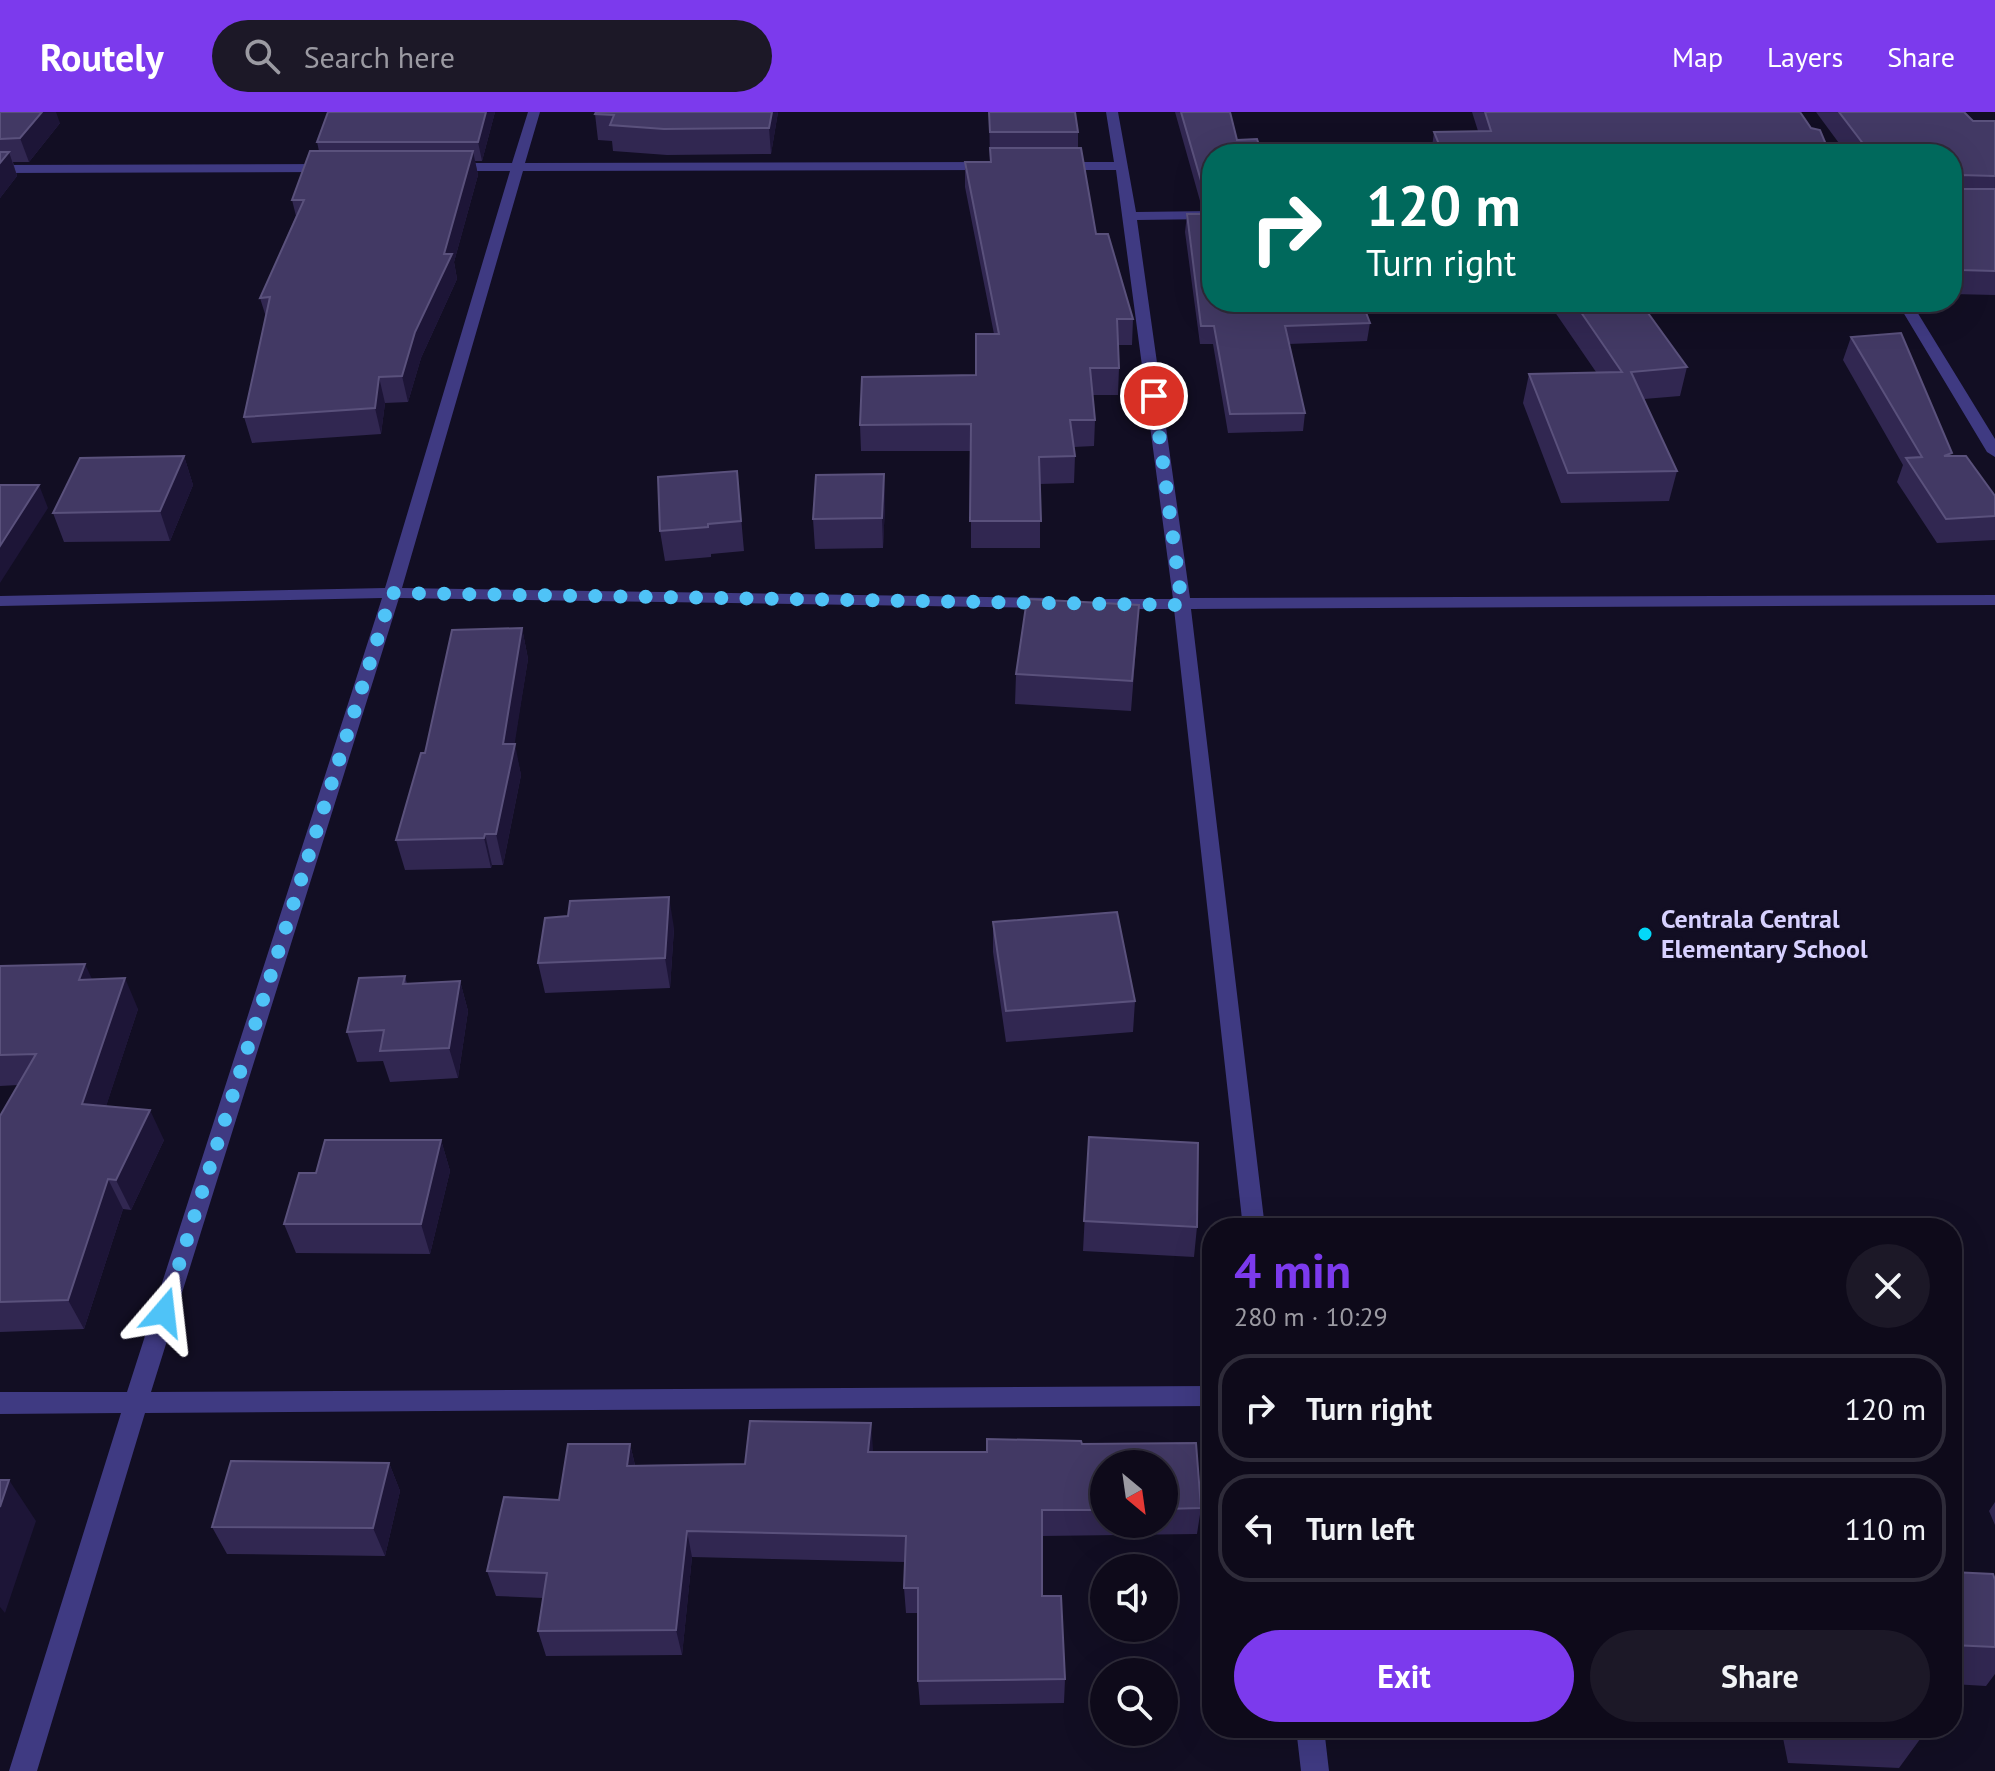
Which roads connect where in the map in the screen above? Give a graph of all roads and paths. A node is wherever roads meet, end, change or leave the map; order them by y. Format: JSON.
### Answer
{"nodes":[{"id":1,"x":534,"y":112,"type":"edge"},
{"id":2,"x":1112,"y":112,"type":"edge"},
{"id":3,"x":1010,"y":166,"type":"edge"},
{"id":4,"x":1042,"y":166,"type":"edge"},
{"id":5,"x":1122,"y":166,"type":"junction"},
{"id":6,"x":437,"y":167,"type":"edge"},
{"id":7,"x":515,"y":167,"type":"junction"},
{"id":8,"x":343,"y":168,"type":"edge"},
{"id":9,"x":0,"y":169,"type":"edge"},
{"id":10,"x":1202,"y":215,"type":"edge"},
{"id":11,"x":1130,"y":216,"type":"junction"},
{"id":12,"x":1910,"y":312,"type":"edge"},
{"id":13,"x":1995,"y":452,"type":"edge"},
{"id":14,"x":392,"y":593,"type":"junction"},
{"id":15,"x":1995,"y":600,"type":"edge"},
{"id":16,"x":0,"y":601,"type":"edge"},
{"id":17,"x":1182,"y":605,"type":"junction"},
{"id":18,"x":1253,"y":1218,"type":"edge"},
{"id":19,"x":1202,"y":1396,"type":"edge"},
{"id":20,"x":136,"y":1402,"type":"junction"},
{"id":21,"x":0,"y":1403,"type":"edge"},
{"id":22,"x":1311,"y":1738,"type":"edge"},
{"id":23,"x":23,"y":1771,"type":"edge"},
{"id":24,"x":1315,"y":1771,"type":"edge"}],
"edges":[{"from":1,"to":7,"type":"street"},
{"from":2,"to":5,"type":"street"},
{"from":3,"to":7,"type":"street"},
{"from":4,"to":5,"type":"street"},
{"from":5,"to":11,"type":"street"},
{"from":6,"to":7,"type":"street"},
{"from":7,"to":14,"type":"street"},
{"from":8,"to":9,"type":"street"},
{"from":10,"to":11,"type":"street"},
{"from":11,"to":17,"type":"street"},
{"from":12,"to":13,"type":"street"},
{"from":14,"to":16,"type":"street"},
{"from":14,"to":17,"type":"street"},
{"from":14,"to":20,"type":"street"},
{"from":15,"to":17,"type":"street"},
{"from":17,"to":18,"type":"street"},
{"from":19,"to":20,"type":"street"},
{"from":20,"to":21,"type":"street"},
{"from":20,"to":23,"type":"street"},
{"from":22,"to":24,"type":"street"}]}
